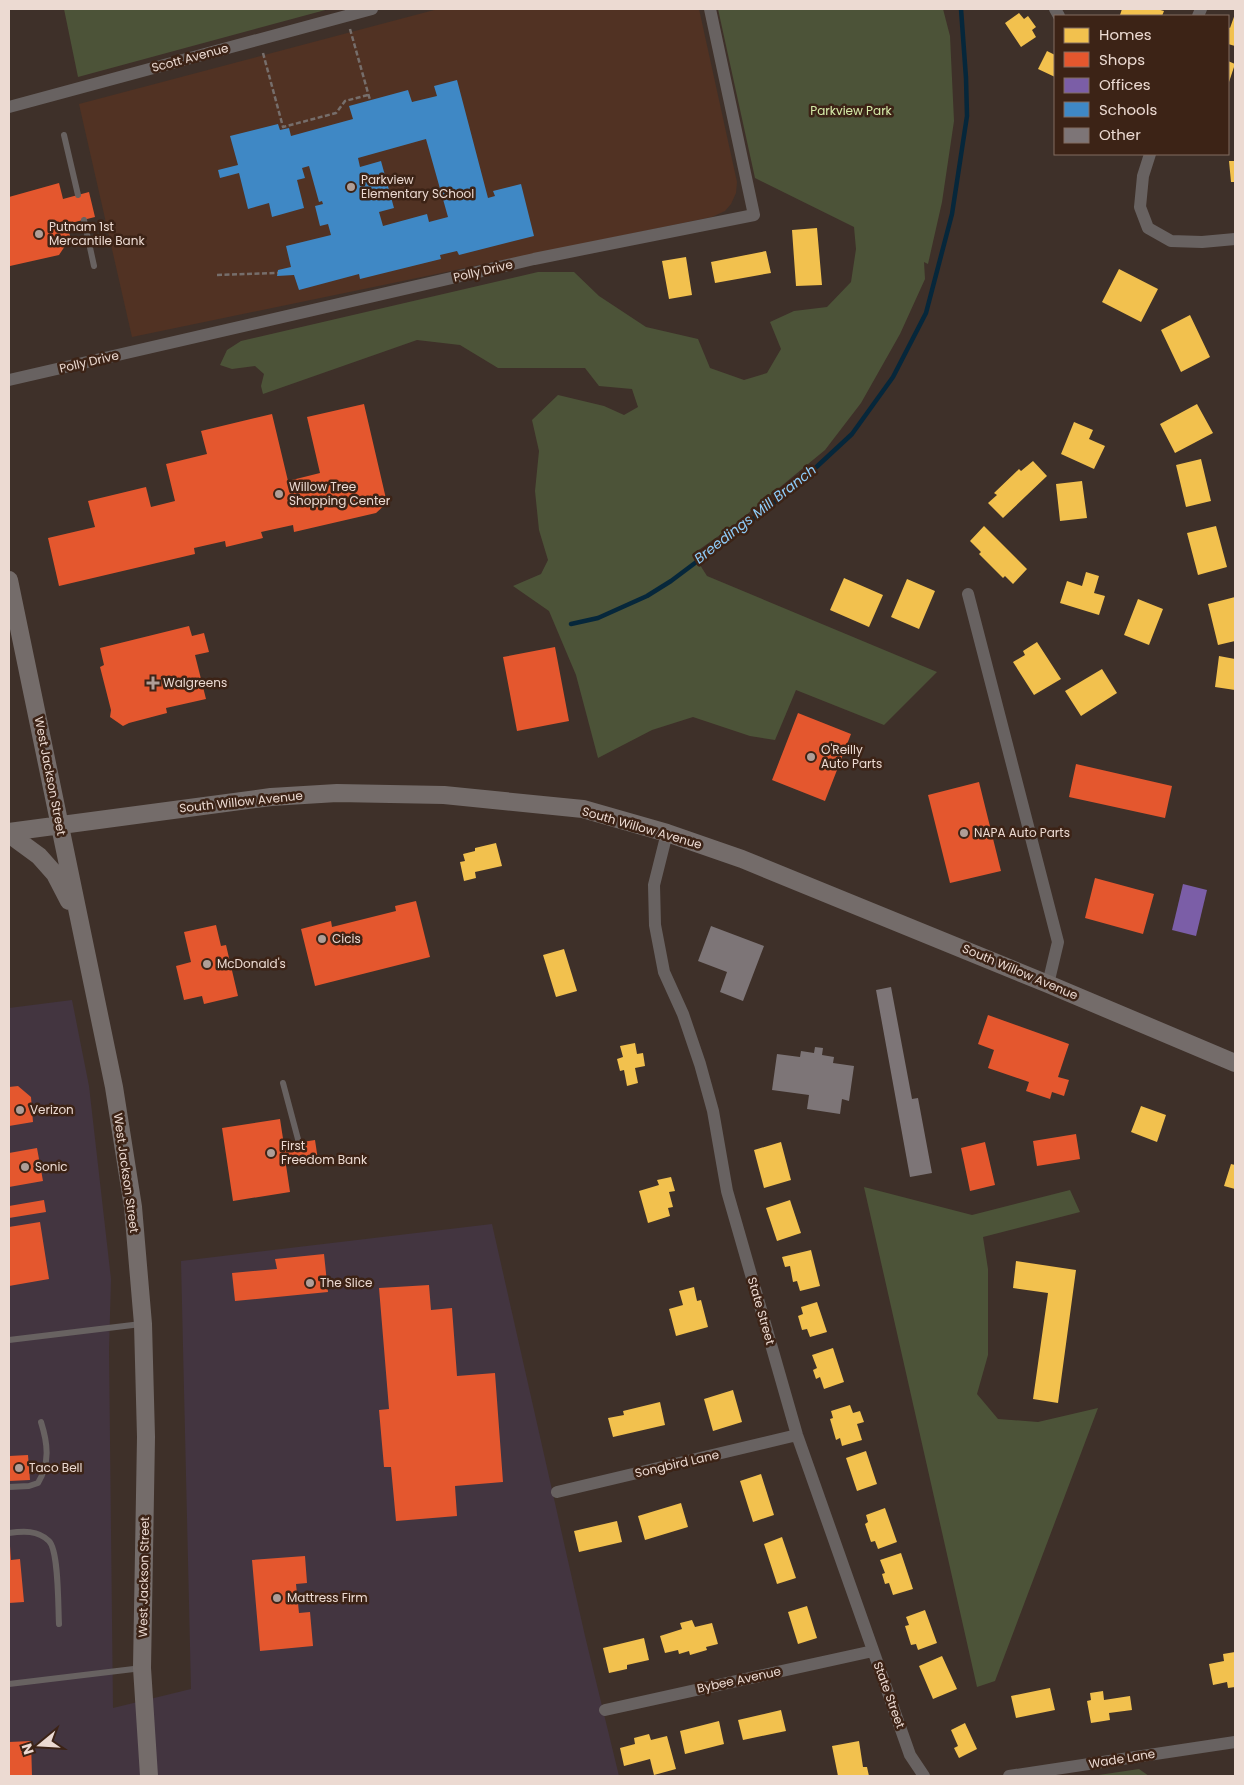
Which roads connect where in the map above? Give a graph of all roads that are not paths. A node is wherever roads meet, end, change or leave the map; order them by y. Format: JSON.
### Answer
{"nodes":[{"id":1,"x":372,"y":9,"type":"edge"},
{"id":2,"x":710,"y":9,"type":"edge"},
{"id":3,"x":9,"y":107,"type":"edge"},
{"id":4,"x":64,"y":135,"type":"dead end"},
{"id":5,"x":1150,"y":155,"type":"edge"},
{"id":6,"x":78,"y":195,"type":"dead end"},
{"id":7,"x":84,"y":220,"type":"dead end"},
{"id":8,"x":1235,"y":238,"type":"edge"},
{"id":9,"x":94,"y":266,"type":"dead end"},
{"id":10,"x":9,"y":380,"type":"edge"},
{"id":11,"x":9,"y":580,"type":"edge"},
{"id":12,"x":968,"y":594,"type":"dead end"},
{"id":13,"x":14,"y":631,"type":"edge"},
{"id":14,"x":60,"y":825,"type":"junction"},
{"id":15,"x":9,"y":833,"type":"edge"},
{"id":16,"x":667,"y":834,"type":"junction"},
{"id":17,"x":79,"y":920,"type":"junction"},
{"id":18,"x":1048,"y":984,"type":"junction"},
{"id":19,"x":1235,"y":1063,"type":"edge"},
{"id":20,"x":283,"y":1083,"type":"dead end"},
{"id":21,"x":299,"y":1143,"type":"dead end"},
{"id":22,"x":143,"y":1324,"type":"junction"},
{"id":23,"x":9,"y":1340,"type":"edge"},
{"id":24,"x":41,"y":1422,"type":"dead end"},
{"id":25,"x":797,"y":1435,"type":"junction"},
{"id":26,"x":9,"y":1487,"type":"edge"},
{"id":27,"x":557,"y":1492,"type":"dead end"},
{"id":28,"x":9,"y":1533,"type":"edge"},
{"id":29,"x":59,"y":1624,"type":"dead end"},
{"id":30,"x":873,"y":1651,"type":"junction"},
{"id":31,"x":142,"y":1668,"type":"junction"},
{"id":32,"x":9,"y":1684,"type":"edge"},
{"id":33,"x":605,"y":1710,"type":"dead end"},
{"id":34,"x":1235,"y":1742,"type":"edge"},
{"id":35,"x":149,"y":1776,"type":"edge"},
{"id":36,"x":924,"y":1776,"type":"edge"},
{"id":37,"x":1009,"y":1776,"type":"edge"}],
"edges":[{"from":1,"to":3,"type":"street","name":"Scott Avenue"},
{"from":2,"to":10,"type":"street","name":"Polly Drive"},
{"from":4,"to":6,"type":"lane"},
{"from":5,"to":8,"type":"street"},
{"from":7,"to":9,"type":"lane"},
{"from":11,"to":13,"type":"street","name":"West Jackson Street"},
{"from":12,"to":18,"type":"street"},
{"from":13,"to":14,"type":"street","name":"West Jackson Street"},
{"from":14,"to":15,"type":"street","name":"South Willow Avenue"},
{"from":14,"to":16,"type":"street","name":"South Willow Avenue"},
{"from":14,"to":17,"type":"street","name":"West Jackson Street"},
{"from":15,"to":17,"type":"street"},
{"from":16,"to":18,"type":"street","name":"South Willow Avenue"},
{"from":16,"to":25,"type":"street","name":"State Street"},
{"from":17,"to":22,"type":"street","name":"West Jackson Street"},
{"from":18,"to":19,"type":"street","name":"South Willow Avenue"},
{"from":20,"to":21,"type":"lane"},
{"from":22,"to":23,"type":"lane"},
{"from":22,"to":31,"type":"street","name":"West Jackson Street"},
{"from":24,"to":26,"type":"lane"},
{"from":25,"to":27,"type":"street","name":"Songbird Lane"},
{"from":25,"to":30,"type":"street","name":"State Street"},
{"from":28,"to":29,"type":"lane"},
{"from":30,"to":33,"type":"street","name":"Bybee Avenue"},
{"from":30,"to":36,"type":"street","name":"State Street"},
{"from":31,"to":32,"type":"lane"},
{"from":31,"to":35,"type":"street","name":"West Jackson Street"},
{"from":34,"to":37,"type":"street","name":"Wade Lane"}]}
